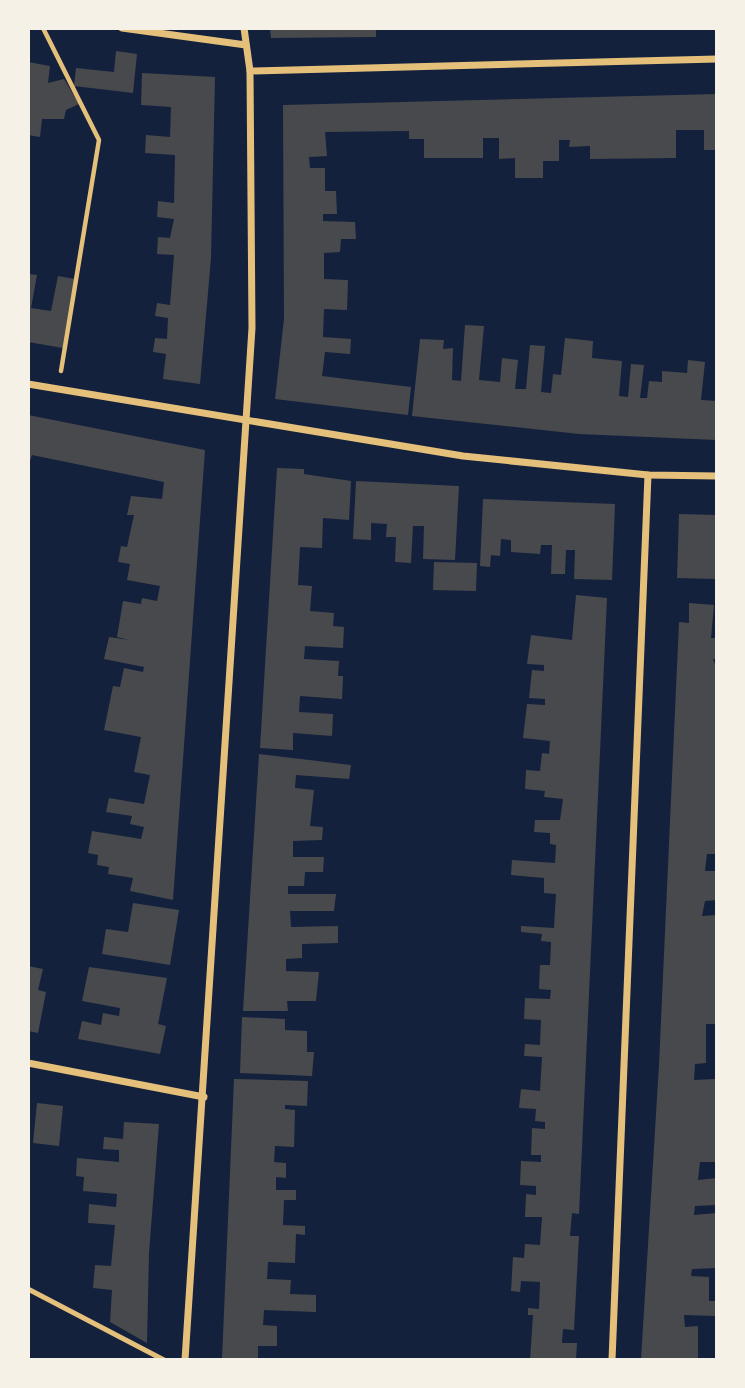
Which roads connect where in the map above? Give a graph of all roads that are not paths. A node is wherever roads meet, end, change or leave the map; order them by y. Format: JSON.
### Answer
{"nodes":[{"id":1,"x":122,"y":28,"type":"edge"},
{"id":2,"x":244,"y":28,"type":"edge"},
{"id":3,"x":246,"y":45,"type":"junction"},
{"id":4,"x":717,"y":59,"type":"edge"},
{"id":5,"x":250,"y":71,"type":"junction"},
{"id":6,"x":28,"y":384,"type":"edge"},
{"id":7,"x":246,"y":421,"type":"junction"},
{"id":8,"x":648,"y":475,"type":"junction"},
{"id":9,"x":717,"y":476,"type":"edge"},
{"id":10,"x":28,"y":1063,"type":"edge"},
{"id":11,"x":204,"y":1097,"type":"junction"},
{"id":12,"x":28,"y":1289,"type":"edge"},
{"id":13,"x":164,"y":1360,"type":"edge"},
{"id":14,"x":185,"y":1360,"type":"edge"},
{"id":15,"x":612,"y":1360,"type":"edge"}],
"edges":[{"from":1,"to":3,"type":"street"},
{"from":2,"to":3,"type":"street"},
{"from":3,"to":5,"type":"street"},
{"from":4,"to":5,"type":"street"},
{"from":5,"to":7,"type":"street"},
{"from":6,"to":7,"type":"street"},
{"from":7,"to":8,"type":"street"},
{"from":7,"to":11,"type":"street"},
{"from":8,"to":9,"type":"street"},
{"from":8,"to":15,"type":"street"},
{"from":10,"to":11,"type":"street"},
{"from":11,"to":14,"type":"street"},
{"from":12,"to":13,"type":"lane"}]}
